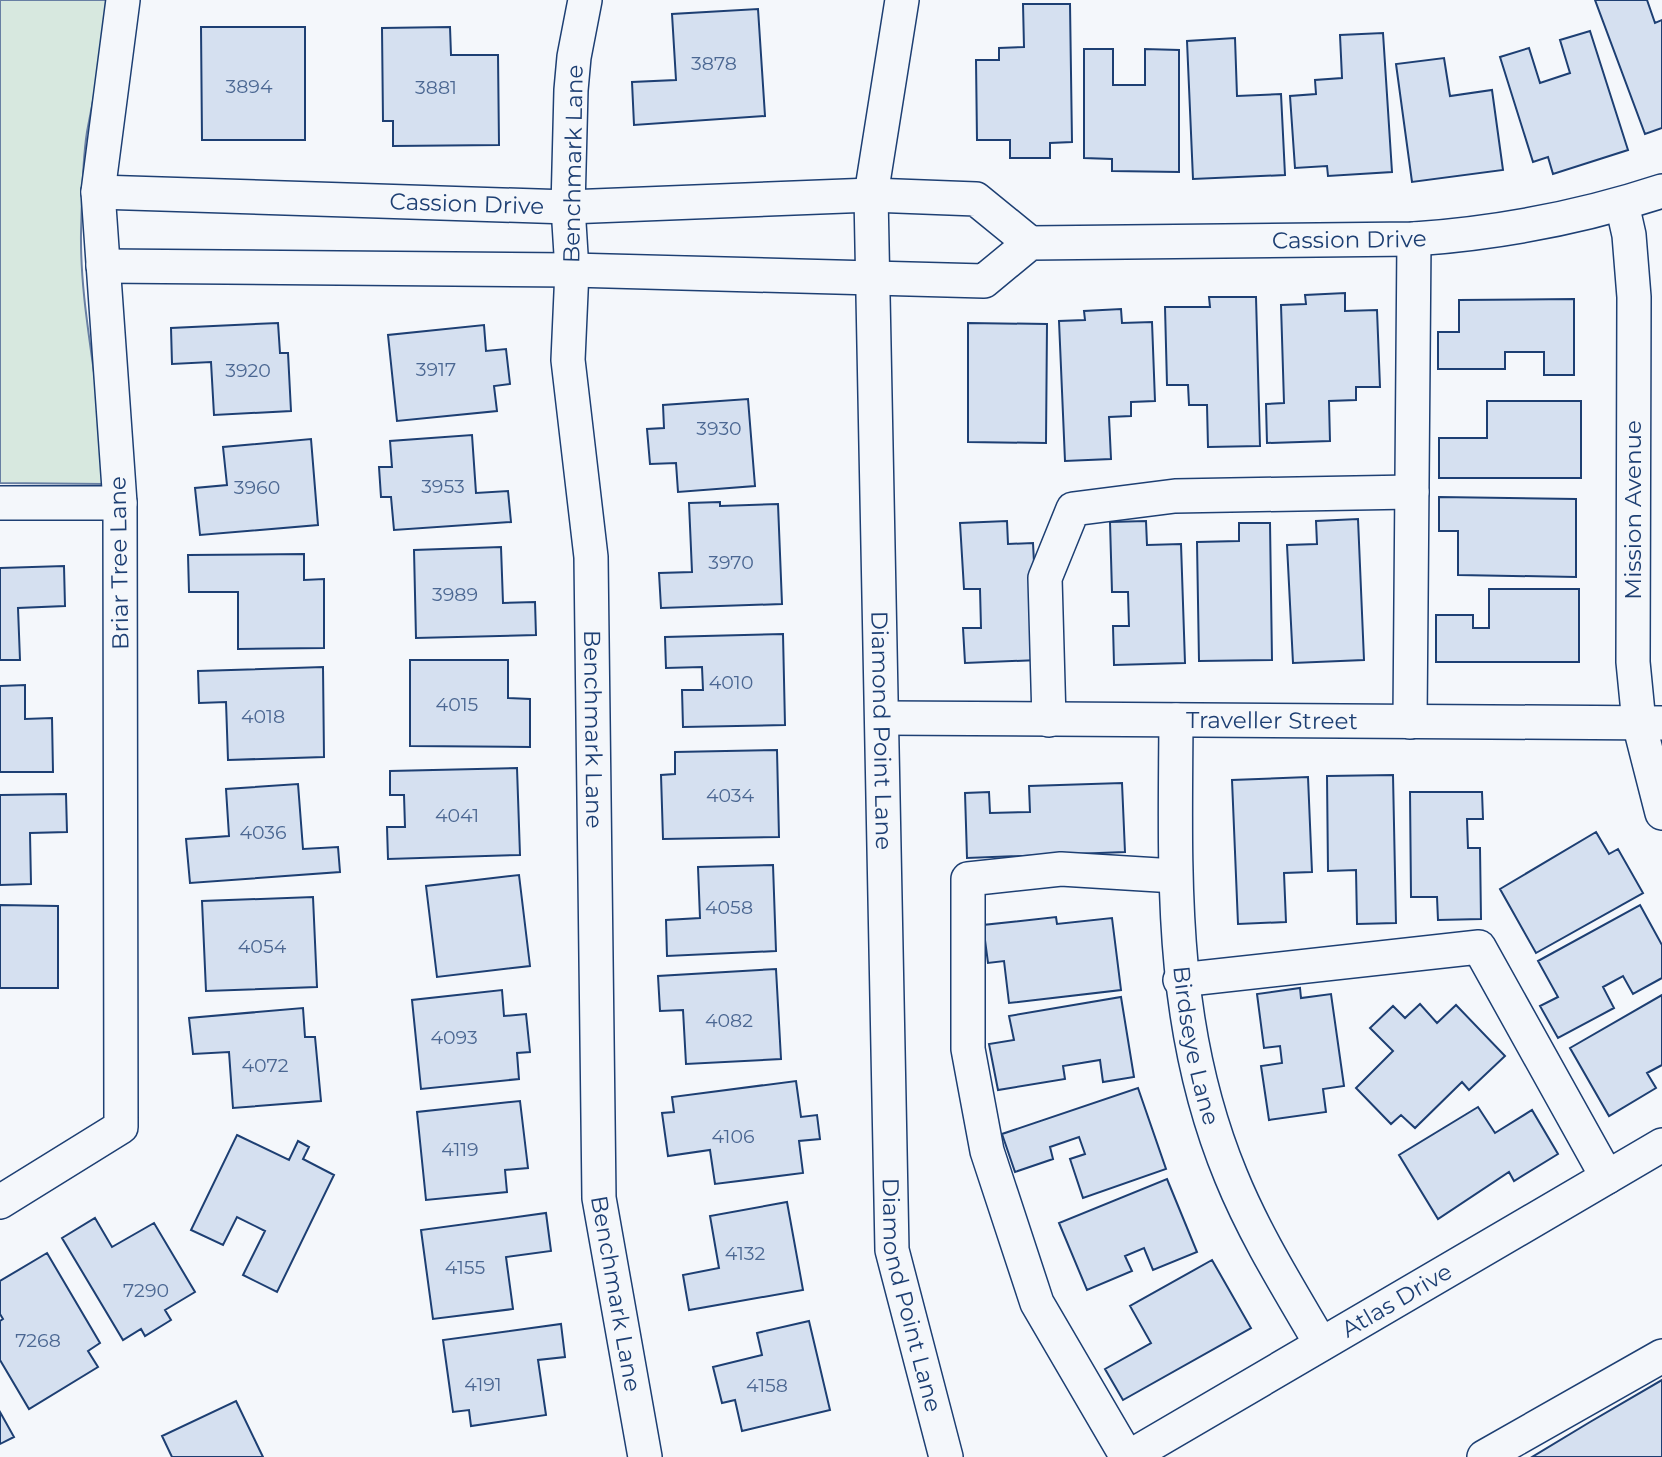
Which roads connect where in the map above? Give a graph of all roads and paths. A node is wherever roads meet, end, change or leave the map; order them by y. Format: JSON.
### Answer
{"nodes":[{"id":1,"x":123,"y":0,"type":"edge"},
{"id":2,"x":584,"y":0,"type":"edge"},
{"id":3,"x":902,"y":0,"type":"edge"},
{"id":4,"x":1662,"y":191,"type":"edge"},
{"id":5,"x":97,"y":192,"type":"junction"},
{"id":6,"x":871,"y":195,"type":"junction"},
{"id":7,"x":1622,"y":204,"type":"junction"},
{"id":8,"x":568,"y":207,"type":"junction"},
{"id":9,"x":1413,"y":239,"type":"junction"},
{"id":10,"x":1030,"y":243,"type":"junction"},
{"id":11,"x":103,"y":267,"type":"junction"},
{"id":12,"x":572,"y":270,"type":"junction"},
{"id":13,"x":873,"y":276,"type":"junction"},
{"id":14,"x":1412,"y":492,"type":"junction"},
{"id":15,"x":0,"y":503,"type":"edge"},
{"id":16,"x":120,"y":503,"type":"junction"},
{"id":17,"x":882,"y":718,"type":"junction"},
{"id":18,"x":1049,"y":720,"type":"junction"},
{"id":19,"x":1176,"y":720,"type":"junction"},
{"id":20,"x":1410,"y":722,"type":"junction"},
{"id":21,"x":1651,"y":723,"type":"edge"},
{"id":22,"x":1662,"y":813,"type":"edge"},
{"id":23,"x":1175,"y":876,"type":"junction"},
{"id":24,"x":1180,"y":980,"type":"junction"},
{"id":25,"x":1662,"y":1145,"type":"edge"},
{"id":26,"x":1607,"y":1177,"type":"junction"},
{"id":27,"x":0,"y":1202,"type":"edge"},
{"id":28,"x":1321,"y":1344,"type":"junction"},
{"id":29,"x":1662,"y":1356,"type":"edge"},
{"id":30,"x":1137,"y":1455,"type":"edge"},
{"id":31,"x":645,"y":1457,"type":"edge"},
{"id":32,"x":946,"y":1457,"type":"edge"},
{"id":33,"x":1484,"y":1457,"type":"edge"}],
"edges":[{"from":1,"to":5,"type":"street","name":"Briar Tree Lane"},
{"from":2,"to":8,"type":"street","name":"Benchmark Lane"},
{"from":3,"to":6,"type":"street","name":"Diamond Point Lane"},
{"from":4,"to":7,"type":"street","name":"Cassion Drive"},
{"from":5,"to":8,"type":"street","name":"Cassion Drive"},
{"from":5,"to":11,"type":"street","name":"Briar Tree Lane"},
{"from":6,"to":8,"type":"street","name":"Cassion Drive"},
{"from":6,"to":10,"type":"street","name":"Cassion Drive"},
{"from":6,"to":13,"type":"street","name":"Diamond Point Lane"},
{"from":7,"to":9,"type":"street","name":"Cassion Drive"},
{"from":7,"to":21,"type":"street","name":"Mission Avenue"},
{"from":8,"to":12,"type":"street","name":"Benchmark Lane"},
{"from":9,"to":10,"type":"street","name":"Cassion Drive"},
{"from":9,"to":14,"type":"street"},
{"from":10,"to":13,"type":"street"},
{"from":11,"to":12,"type":"street"},
{"from":11,"to":16,"type":"street","name":"Briar Tree Lane"},
{"from":12,"to":13,"type":"street"},
{"from":12,"to":31,"type":"street","name":"Benchmark Lane"},
{"from":13,"to":17,"type":"street","name":"Diamond Point Lane"},
{"from":14,"to":18,"type":"street"},
{"from":14,"to":20,"type":"street"},
{"from":15,"to":16,"type":"street"},
{"from":16,"to":27,"type":"street","name":"Briar Tree Lane"},
{"from":17,"to":18,"type":"street","name":"Traveller Street"},
{"from":17,"to":32,"type":"street","name":"Diamond Point Lane"},
{"from":18,"to":19,"type":"street","name":"Traveller Street"},
{"from":19,"to":20,"type":"street","name":"Traveller Street"},
{"from":19,"to":23,"type":"street","name":"Birdseye Lane"},
{"from":20,"to":21,"type":"street","name":"Traveller Street"},
{"from":21,"to":22,"type":"street","name":"Mission Avenue"},
{"from":23,"to":24,"type":"street","name":"Birdseye Lane"},
{"from":23,"to":30,"type":"street"},
{"from":24,"to":26,"type":"street"},
{"from":24,"to":28,"type":"street","name":"Birdseye Lane"},
{"from":25,"to":26,"type":"street","name":"Atlas Drive"},
{"from":26,"to":28,"type":"street","name":"Atlas Drive"},
{"from":28,"to":30,"type":"street","name":"Atlas Drive"},
{"from":29,"to":33,"type":"street"}]}
